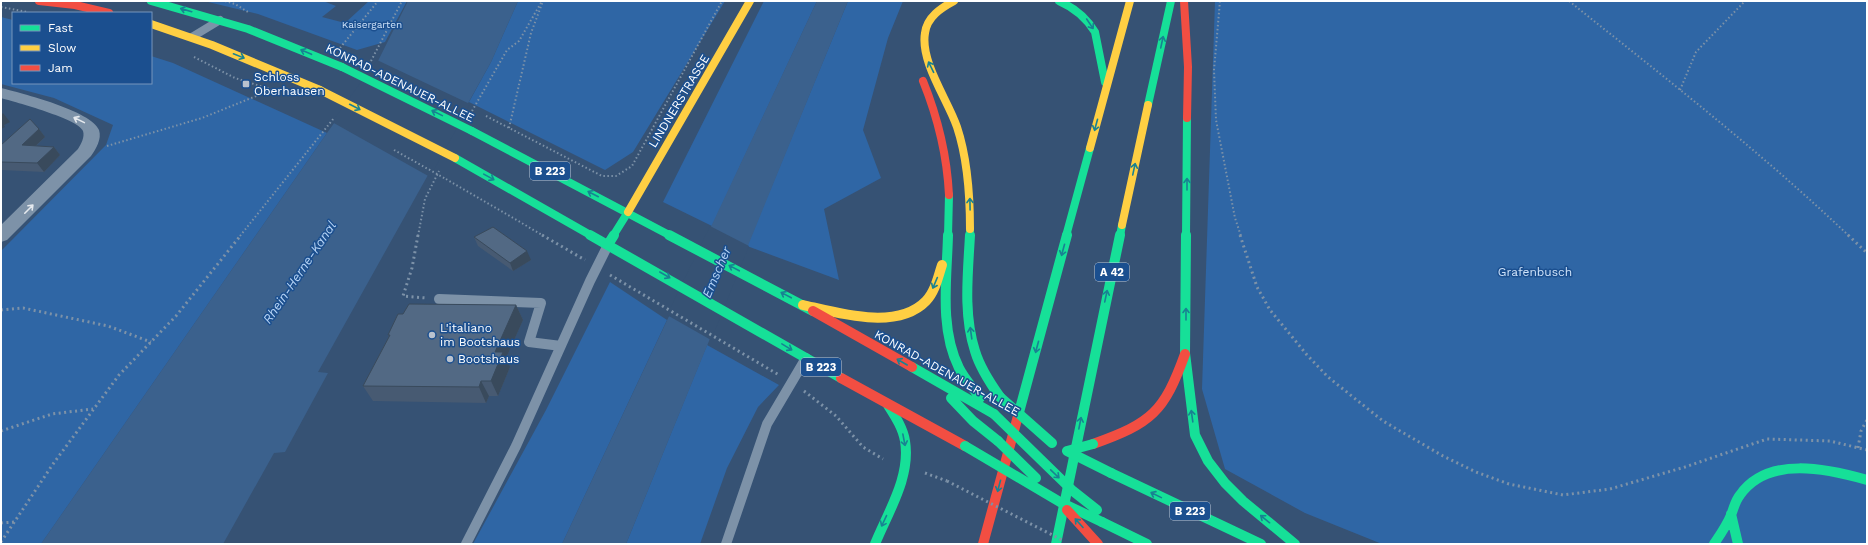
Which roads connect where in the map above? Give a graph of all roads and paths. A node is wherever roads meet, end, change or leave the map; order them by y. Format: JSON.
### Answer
{"nodes":[{"id":1,"x":39,"y":1,"type":"edge"},
{"id":2,"x":151,"y":1,"type":"edge"},
{"id":3,"x":225,"y":1,"type":"edge"},
{"id":4,"x":378,"y":1,"type":"edge"},
{"id":5,"x":402,"y":1,"type":"edge"},
{"id":6,"x":543,"y":1,"type":"edge"},
{"id":7,"x":722,"y":1,"type":"edge"},
{"id":8,"x":750,"y":1,"type":"edge"},
{"id":9,"x":954,"y":1,"type":"edge"},
{"id":10,"x":1059,"y":1,"type":"edge"},
{"id":11,"x":1130,"y":1,"type":"edge"},
{"id":12,"x":1171,"y":1,"type":"edge"},
{"id":13,"x":1184,"y":1,"type":"edge"},
{"id":14,"x":1220,"y":1,"type":"edge"},
{"id":15,"x":1569,"y":1,"type":"edge"},
{"id":16,"x":1745,"y":1,"type":"edge"},
{"id":17,"x":1,"y":7,"type":"edge"},
{"id":18,"x":28,"y":12,"type":"edge"},
{"id":19,"x":105,"y":12,"type":"edge"},
{"id":20,"x":249,"y":13,"type":"dead end"},
{"id":21,"x":220,"y":20,"type":"junction"},
{"id":22,"x":152,"y":24,"type":"edge"},
{"id":23,"x":192,"y":37,"type":"junction"},
{"id":24,"x":340,"y":48,"type":"dead end"},
{"id":25,"x":375,"y":55,"type":"dead end"},
{"id":26,"x":192,"y":56,"type":"dead end"},
{"id":27,"x":919,"y":73,"type":"dead end"},
{"id":28,"x":1106,"y":87,"type":"junction"},
{"id":29,"x":1680,"y":90,"type":"junction"},
{"id":30,"x":1,"y":93,"type":"edge"},
{"id":31,"x":480,"y":114,"type":"dead end"},
{"id":32,"x":329,"y":125,"type":"dead end"},
{"id":33,"x":509,"y":128,"type":"junction"},
{"id":34,"x":86,"y":152,"type":"junction"},
{"id":35,"x":446,"y":179,"type":"dead end"},
{"id":36,"x":628,"y":212,"type":"junction"},
{"id":37,"x":1,"y":236,"type":"edge"},
{"id":38,"x":609,"y":244,"type":"junction"},
{"id":39,"x":947,"y":246,"type":"junction"},
{"id":40,"x":1867,"y":252,"type":"edge"},
{"id":41,"x":596,"y":266,"type":"junction"},
{"id":42,"x":617,"y":279,"type":"dead end"},
{"id":43,"x":439,"y":299,"type":"dead end"},
{"id":44,"x":803,"y":305,"type":"junction"},
{"id":45,"x":1,"y":310,"type":"edge"},
{"id":46,"x":151,"y":342,"type":"junction"},
{"id":47,"x":561,"y":346,"type":"junction"},
{"id":48,"x":1186,"y":353,"type":"junction"},
{"id":49,"x":806,"y":358,"type":"junction"},
{"id":50,"x":935,"y":381,"type":"junction"},
{"id":51,"x":791,"y":382,"type":"junction"},
{"id":52,"x":979,"y":402,"type":"junction"},
{"id":53,"x":888,"y":405,"type":"junction"},
{"id":54,"x":93,"y":409,"type":"junction"},
{"id":55,"x":994,"y":414,"type":"junction"},
{"id":56,"x":1867,"y":420,"type":"edge"},
{"id":57,"x":933,"y":426,"type":"junction"},
{"id":58,"x":1,"y":431,"type":"edge"},
{"id":59,"x":962,"y":434,"type":"dead end"},
{"id":60,"x":976,"y":437,"type":"dead end"},
{"id":61,"x":998,"y":441,"type":"junction"},
{"id":62,"x":1027,"y":447,"type":"junction"},
{"id":63,"x":1047,"y":448,"type":"junction"},
{"id":64,"x":1858,"y":448,"type":"junction"},
{"id":65,"x":1867,"y":450,"type":"edge"},
{"id":66,"x":1067,"y":451,"type":"junction"},
{"id":67,"x":905,"y":467,"type":"junction"},
{"id":68,"x":1867,"y":480,"type":"edge"},
{"id":69,"x":1060,"y":502,"type":"junction"},
{"id":70,"x":1731,"y":514,"type":"junction"},
{"id":71,"x":1103,"y":519,"type":"junction"},
{"id":72,"x":1,"y":522,"type":"edge"},
{"id":73,"x":14,"y":522,"type":"junction"},
{"id":74,"x":1,"y":542,"type":"edge"},
{"id":75,"x":466,"y":544,"type":"edge"},
{"id":76,"x":726,"y":544,"type":"edge"},
{"id":77,"x":874,"y":544,"type":"edge"},
{"id":78,"x":983,"y":544,"type":"edge"},
{"id":79,"x":1056,"y":544,"type":"edge"},
{"id":80,"x":1069,"y":544,"type":"edge"},
{"id":81,"x":1098,"y":544,"type":"edge"},
{"id":82,"x":1147,"y":544,"type":"edge"},
{"id":83,"x":1261,"y":544,"type":"edge"},
{"id":84,"x":1295,"y":544,"type":"edge"},
{"id":85,"x":1714,"y":544,"type":"edge"},
{"id":86,"x":1738,"y":544,"type":"edge"}],
"edges":[{"from":1,"to":19,"type":"main road"},
{"from":21,"to":2,"type":"main road","name":"KONRAD-ADENAUER-ALLEE","number":"B 223","one_way":true},
{"from":3,"to":20,"type":"path"},
{"from":4,"to":24,"type":"path"},
{"from":5,"to":25,"type":"path"},
{"from":6,"to":33,"type":"path"},
{"from":7,"to":33,"type":"path"},
{"from":8,"to":36,"type":"main road","name":"LINDNERSTRASSE"},
{"from":63,"to":9,"type":"main road","one_way":true,"bridge":true},
{"from":10,"to":28,"type":"main road","one_way":true},
{"from":11,"to":28,"type":"main road"},
{"from":79,"to":12,"type":"main road","number":"A 42","one_way":true},
{"from":48,"to":13,"type":"main road","one_way":true},
{"from":14,"to":64,"type":"path"},
{"from":15,"to":29,"type":"path"},
{"from":16,"to":29,"type":"path"},
{"from":17,"to":18,"type":"path"},
{"from":21,"to":23,"type":"lane"},
{"from":36,"to":21,"type":"main road","name":"KONRAD-ADENAUER-ALLEE","number":"B 223","one_way":true,"bridge":true},
{"from":22,"to":23,"type":"main road","number":"B 223"},
{"from":23,"to":38,"type":"main road","number":"B 223","one_way":true,"bridge":true},
{"from":26,"to":34,"type":"path"},
{"from":27,"to":39,"type":"main road"},
{"from":28,"to":78,"type":"main road","one_way":true},
{"from":29,"to":40,"type":"path"},
{"from":34,"to":30,"type":"street","one_way":true},
{"from":31,"to":33,"type":"path"},
{"from":32,"to":46,"type":"path"},
{"from":37,"to":34,"type":"street","one_way":true},
{"from":35,"to":41,"type":"path"},
{"from":36,"to":38,"type":"main road"},
{"from":44,"to":36,"type":"main road","name":"KONRAD-ADENAUER-ALLEE","number":"B 223","one_way":true},
{"from":38,"to":41,"type":"lane"},
{"from":38,"to":49,"type":"main road","number":"B 223","one_way":true},
{"from":39,"to":44,"type":"main road","one_way":true},
{"from":39,"to":52,"type":"main road"},
{"from":41,"to":47,"type":"lane"},
{"from":42,"to":51,"type":"path"},
{"from":43,"to":47,"type":"lane"},
{"from":50,"to":44,"type":"main road","name":"KONRAD-ADENAUER-ALLEE","number":"B 223","one_way":true},
{"from":45,"to":46,"type":"path"},
{"from":46,"to":54,"type":"path"},
{"from":47,"to":75,"type":"lane"},
{"from":48,"to":66,"type":"main road","bridge":true},
{"from":84,"to":48,"type":"main road","one_way":true},
{"from":49,"to":51,"type":"lane"},
{"from":49,"to":53,"type":"main road","number":"B 223"},
{"from":50,"to":52,"type":"main road","name":"KONRAD-ADENAUER-ALLEE","number":"B 223"},
{"from":50,"to":61,"type":"main road"},
{"from":51,"to":67,"type":"path"},
{"from":51,"to":76,"type":"lane"},
{"from":52,"to":55,"type":"main road"},
{"from":53,"to":57,"type":"main road","number":"B 223"},
{"from":53,"to":67,"type":"main road","one_way":true},
{"from":54,"to":58,"type":"path"},
{"from":54,"to":73,"type":"path"},
{"from":55,"to":62,"type":"main road","bridge":true},
{"from":55,"to":63,"type":"main road","name":"KONRAD-ADENAUER-ALLEE","number":"B 223","bridge":true},
{"from":56,"to":64,"type":"path"},
{"from":57,"to":59,"type":"main road"},
{"from":57,"to":69,"type":"main road","number":"B 223","bridge":true},
{"from":60,"to":61,"type":"main road"},
{"from":61,"to":62,"type":"main road","bridge":true},
{"from":61,"to":69,"type":"main road","bridge":true},
{"from":62,"to":63,"type":"main road"},
{"from":62,"to":71,"type":"main road","one_way":true,"bridge":true},
{"from":63,"to":66,"type":"main road","name":"KONRAD-ADENAUER-ALLEE","number":"B 223"},
{"from":64,"to":65,"type":"path"},
{"from":83,"to":66,"type":"main road","name":"KONRAD-ADENAUER-ALLEE","number":"B 223","one_way":true,"bridge":true},
{"from":67,"to":77,"type":"main road","one_way":true},
{"from":67,"to":80,"type":"path","bridge":true},
{"from":68,"to":70,"type":"main road"},
{"from":69,"to":71,"type":"main road","number":"B 223","bridge":true},
{"from":81,"to":69,"type":"main road","one_way":true,"bridge":true},
{"from":70,"to":85,"type":"main road"},
{"from":70,"to":86,"type":"main road"},
{"from":71,"to":82,"type":"main road","number":"B 223"},
{"from":72,"to":73,"type":"path"},
{"from":73,"to":74,"type":"path"}]}
